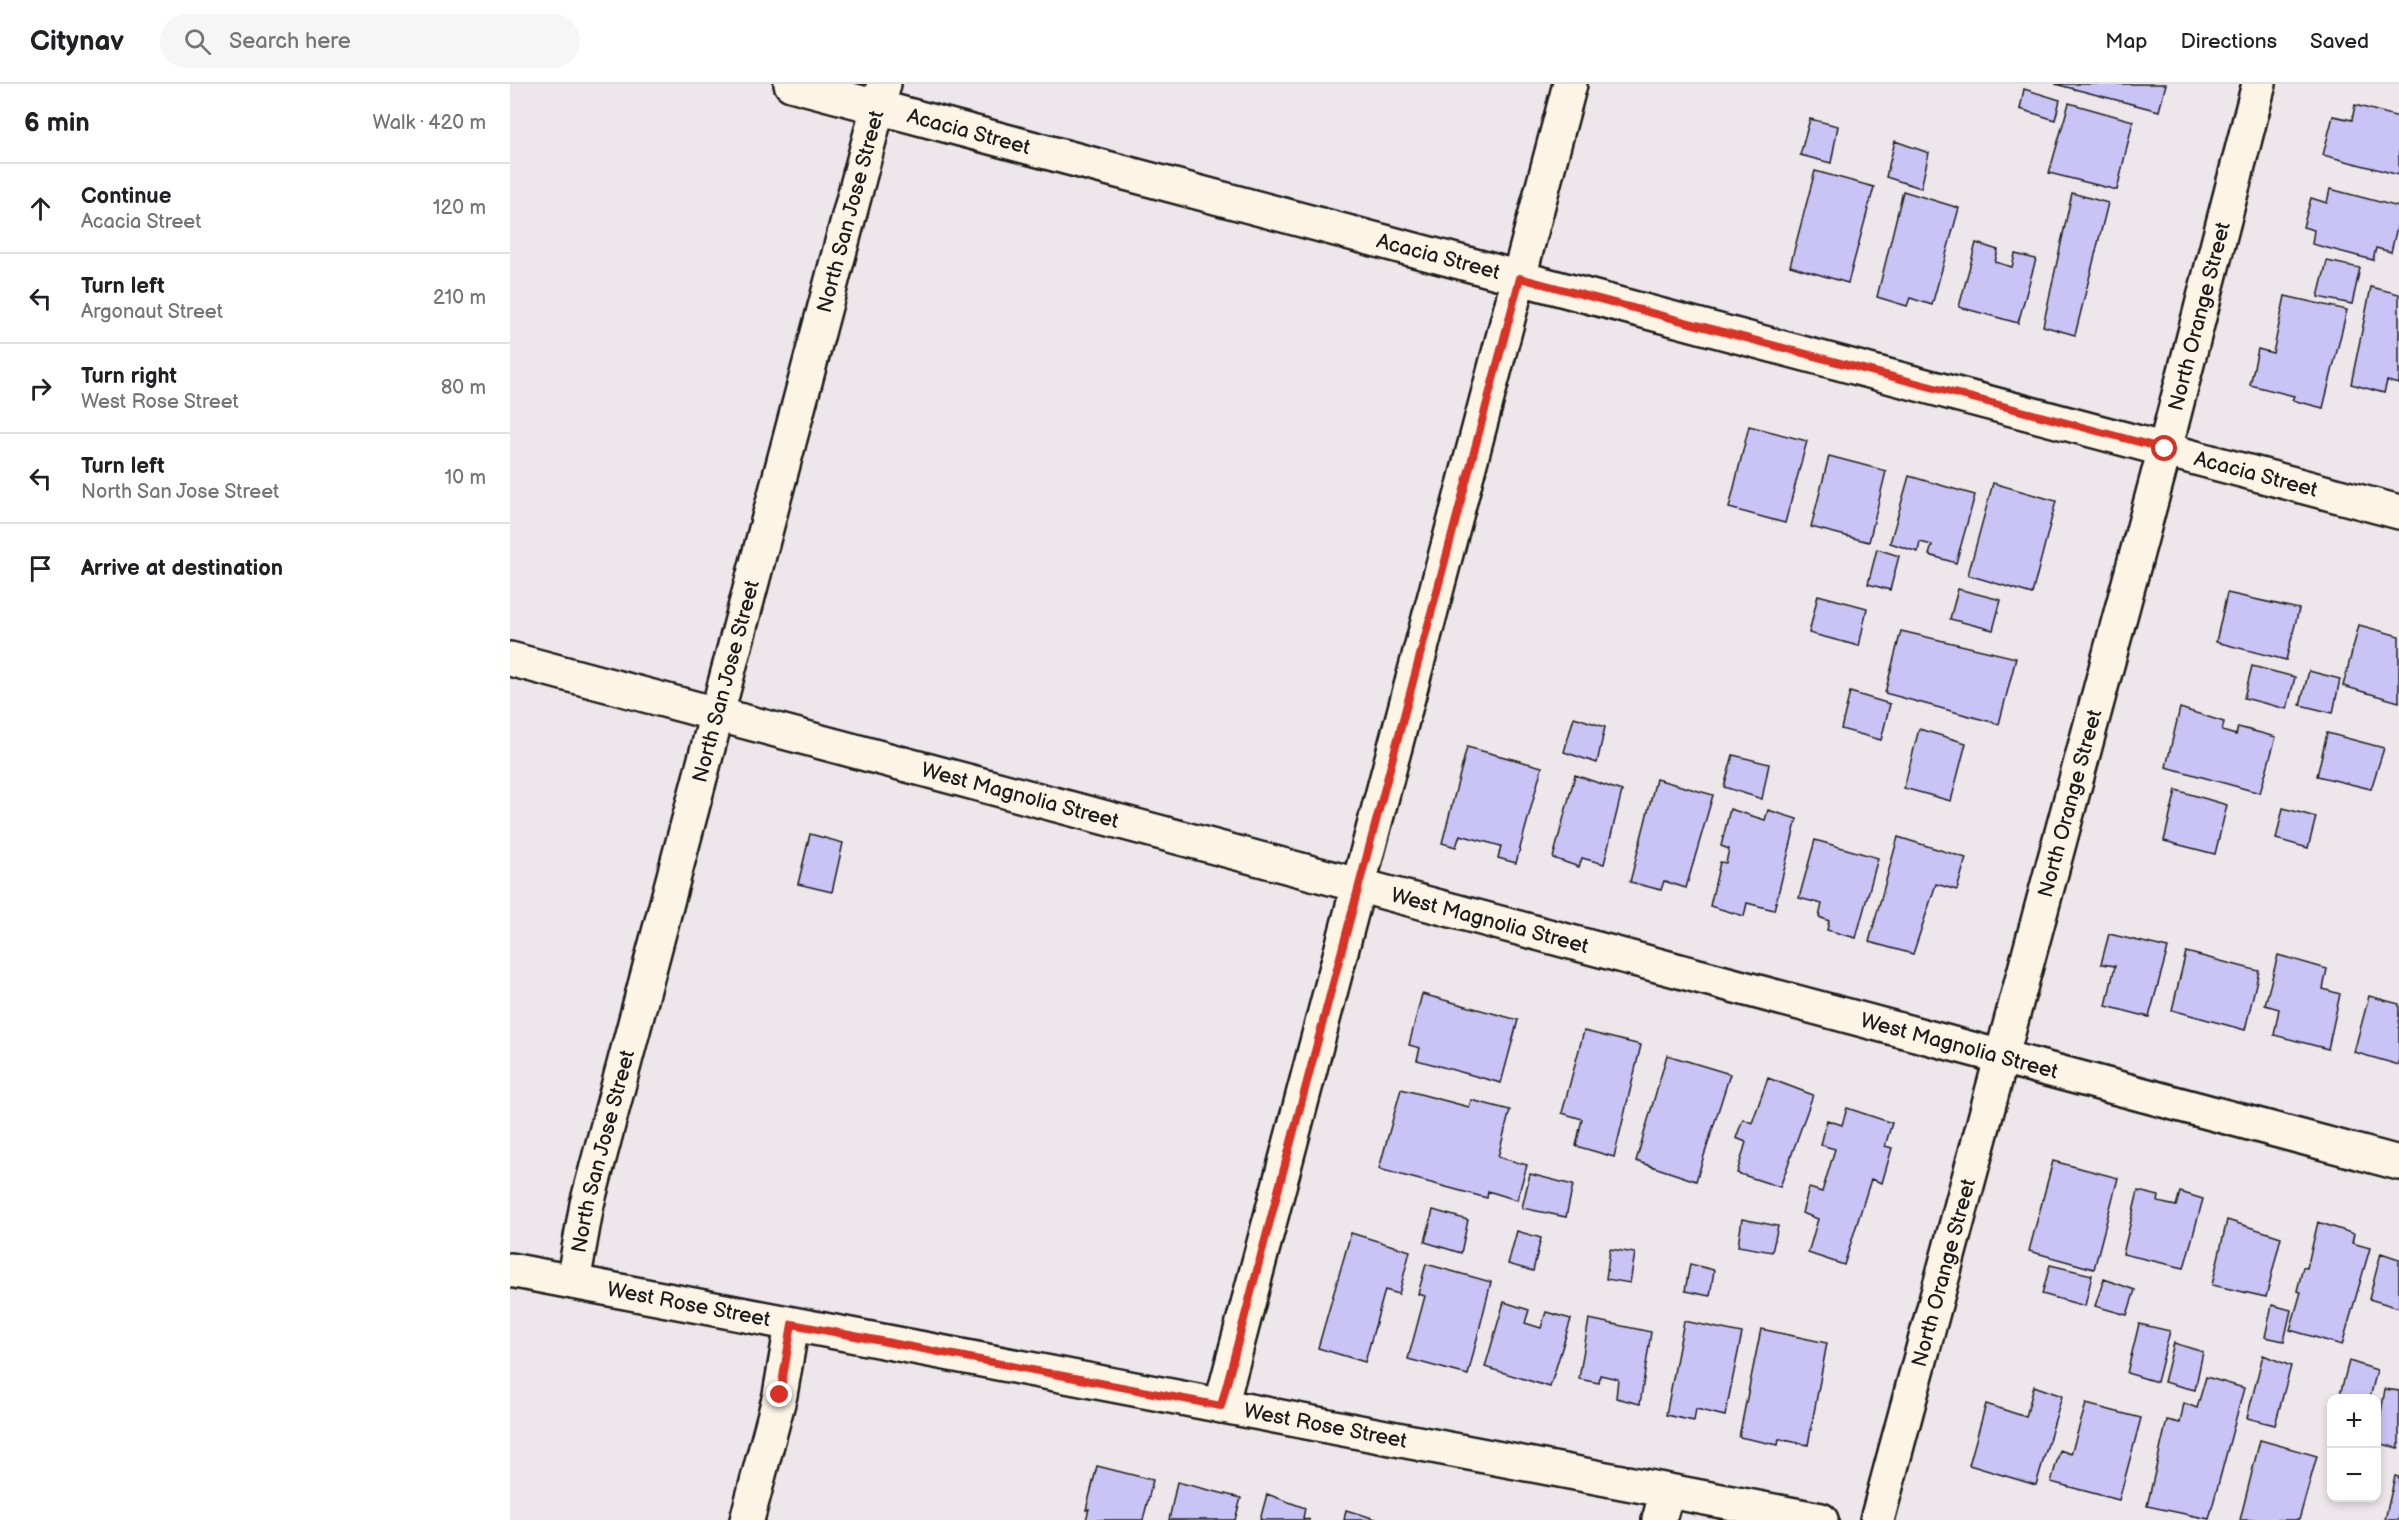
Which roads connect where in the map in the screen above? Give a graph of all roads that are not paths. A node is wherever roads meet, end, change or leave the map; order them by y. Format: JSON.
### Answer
{"nodes":[{"id":1,"x":791,"y":84,"type":"edge"},
{"id":2,"x":1570,"y":84,"type":"edge"},
{"id":3,"x":2259,"y":84,"type":"edge"},
{"id":4,"x":881,"y":95,"type":"edge"},
{"id":5,"x":1520,"y":278,"type":"junction"},
{"id":6,"x":2165,"y":449,"type":"junction"},
{"id":7,"x":2399,"y":512,"type":"edge"},
{"id":8,"x":510,"y":659,"type":"edge"},
{"id":9,"x":716,"y":714,"type":"junction"},
{"id":10,"x":1358,"y":886,"type":"junction"},
{"id":11,"x":2002,"y":1058,"type":"junction"},
{"id":12,"x":2399,"y":1163,"type":"edge"},
{"id":13,"x":510,"y":1270,"type":"edge"},
{"id":14,"x":573,"y":1282,"type":"junction"},
{"id":15,"x":792,"y":1324,"type":"junction"},
{"id":16,"x":1221,"y":1406,"type":"junction"},
{"id":17,"x":1663,"y":1505,"type":"edge"},
{"id":18,"x":747,"y":1520,"type":"edge"},
{"id":19,"x":1821,"y":1520,"type":"edge"},
{"id":20,"x":1876,"y":1520,"type":"edge"}],
"edges":[{"from":1,"to":4,"type":"street","name":"Acacia Street"},
{"from":2,"to":5,"type":"street"},
{"from":3,"to":6,"type":"street","name":"North Orange Street"},
{"from":4,"to":5,"type":"street","name":"Acacia Street"},
{"from":4,"to":9,"type":"street","name":"North San Jose Street"},
{"from":5,"to":6,"type":"street","name":"Acacia Street"},
{"from":5,"to":10,"type":"street"},
{"from":6,"to":7,"type":"street","name":"Acacia Street"},
{"from":6,"to":11,"type":"street","name":"North Orange Street"},
{"from":8,"to":9,"type":"street","name":"West Magnolia Street"},
{"from":9,"to":10,"type":"street","name":"West Magnolia Street"},
{"from":9,"to":14,"type":"street","name":"North San Jose Street"},
{"from":10,"to":11,"type":"street","name":"West Magnolia Street"},
{"from":10,"to":16,"type":"street"},
{"from":11,"to":12,"type":"street","name":"West Magnolia Street"},
{"from":11,"to":20,"type":"street","name":"North Orange Street"},
{"from":13,"to":14,"type":"street","name":"West Rose Street"},
{"from":14,"to":15,"type":"street","name":"West Rose Street"},
{"from":15,"to":16,"type":"street","name":"West Rose Street"},
{"from":15,"to":18,"type":"street"},
{"from":16,"to":17,"type":"street","name":"West Rose Street"},
{"from":17,"to":19,"type":"street","name":"West Rose Street"}]}
